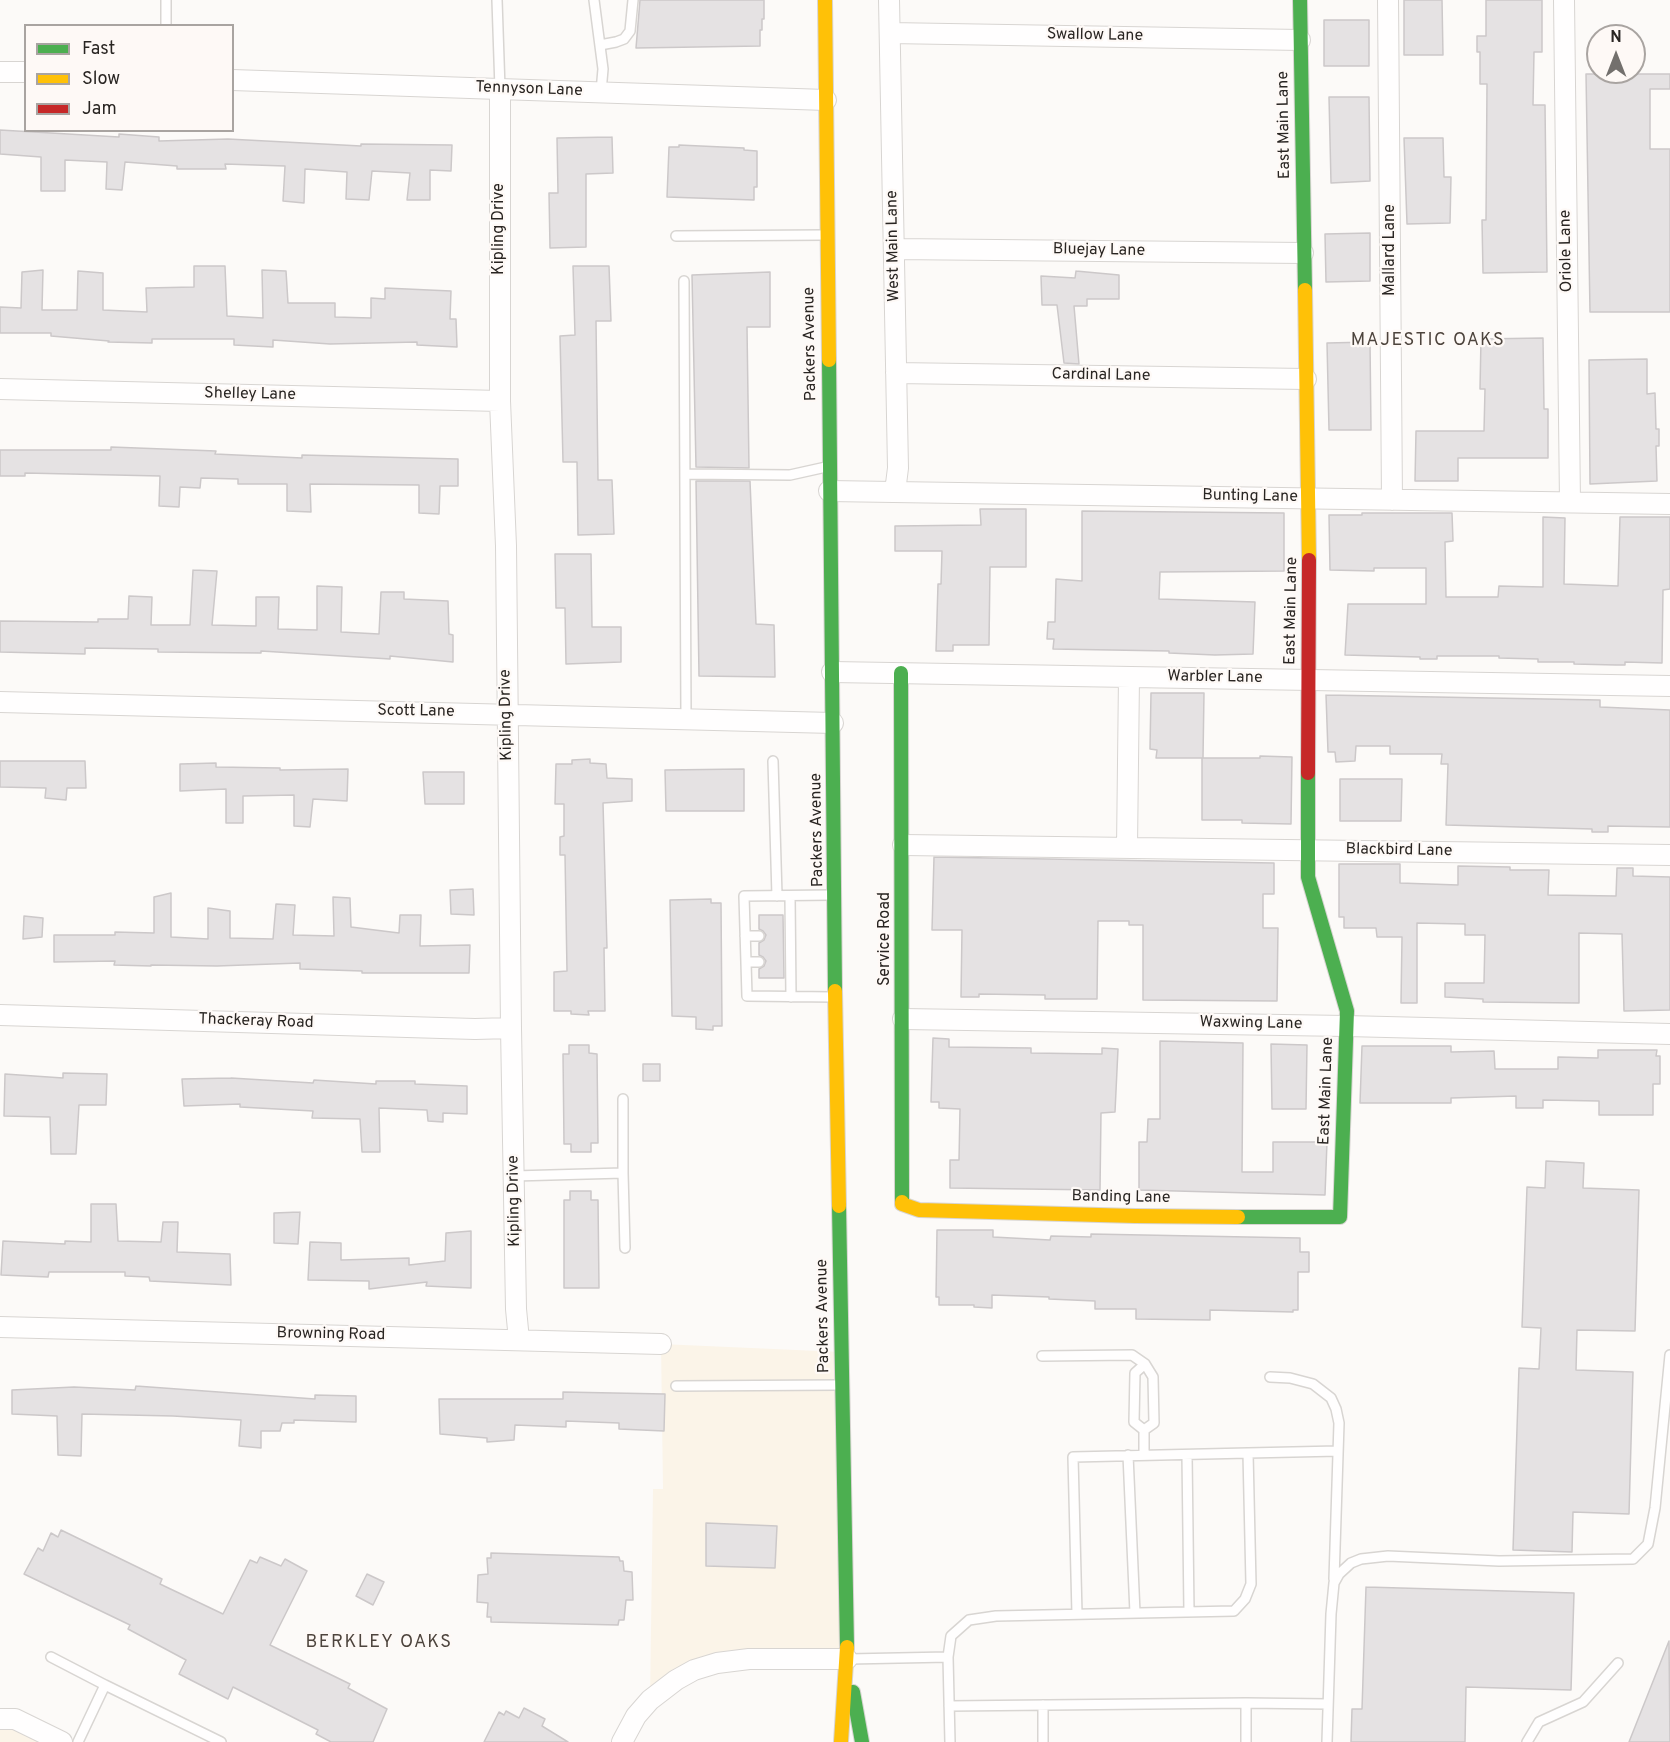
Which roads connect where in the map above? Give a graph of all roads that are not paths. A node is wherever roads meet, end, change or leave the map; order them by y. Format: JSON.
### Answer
{"nodes":[{"id":1,"x":166,"y":0,"type":"edge"},
{"id":2,"x":497,"y":0,"type":"edge"},
{"id":3,"x":594,"y":0,"type":"edge"},
{"id":4,"x":633,"y":0,"type":"edge"},
{"id":5,"x":825,"y":0,"type":"edge"},
{"id":6,"x":889,"y":0,"type":"edge"},
{"id":7,"x":1300,"y":0,"type":"edge"},
{"id":8,"x":1388,"y":0,"type":"edge"},
{"id":9,"x":1564,"y":0,"type":"edge"},
{"id":10,"x":166,"y":24,"type":"edge"},
{"id":11,"x":890,"y":33,"type":"junction"},
{"id":12,"x":1300,"y":40,"type":"junction"},
{"id":13,"x":600,"y":45,"type":"junction"},
{"id":14,"x":0,"y":72,"type":"edge"},
{"id":15,"x":24,"y":72,"type":"edge"},
{"id":16,"x":234,"y":80,"type":"edge"},
{"id":17,"x":500,"y":89,"type":"junction"},
{"id":18,"x":601,"y":92,"type":"junction"},
{"id":19,"x":826,"y":100,"type":"junction"},
{"id":20,"x":826,"y":235,"type":"junction"},
{"id":21,"x":676,"y":236,"type":"dead end"},
{"id":22,"x":894,"y":249,"type":"junction"},
{"id":23,"x":1303,"y":253,"type":"junction"},
{"id":24,"x":684,"y":281,"type":"dead end"},
{"id":25,"x":896,"y":373,"type":"junction"},
{"id":26,"x":1306,"y":380,"type":"junction"},
{"id":27,"x":0,"y":389,"type":"edge"},
{"id":28,"x":500,"y":401,"type":"junction"},
{"id":29,"x":829,"y":466,"type":"junction"},
{"id":30,"x":686,"y":474,"type":"junction"},
{"id":31,"x":829,"y":491,"type":"junction"},
{"id":32,"x":895,"y":492,"type":"junction"},
{"id":33,"x":1307,"y":498,"type":"junction"},
{"id":34,"x":1392,"y":500,"type":"junction"},
{"id":35,"x":1570,"y":502,"type":"junction"},
{"id":36,"x":1670,"y":504,"type":"edge"},
{"id":37,"x":832,"y":672,"type":"junction"},
{"id":38,"x":901,"y":673,"type":"junction"},
{"id":39,"x":1129,"y":677,"type":"junction"},
{"id":40,"x":1308,"y":680,"type":"junction"},
{"id":41,"x":1670,"y":686,"type":"edge"},
{"id":42,"x":0,"y":702,"type":"edge"},
{"id":43,"x":507,"y":714,"type":"junction"},
{"id":44,"x":686,"y":719,"type":"junction"},
{"id":45,"x":833,"y":723,"type":"junction"},
{"id":46,"x":773,"y":761,"type":"dead end"},
{"id":47,"x":903,"y":845,"type":"junction"},
{"id":48,"x":1127,"y":848,"type":"junction"},
{"id":49,"x":1308,"y":850,"type":"junction"},
{"id":50,"x":1670,"y":855,"type":"edge"},
{"id":51,"x":835,"y":895,"type":"junction"},
{"id":52,"x":777,"y":896,"type":"junction"},
{"id":53,"x":790,"y":896,"type":"junction"},
{"id":54,"x":745,"y":936,"type":"junction"},
{"id":55,"x":759,"y":936,"type":"dead end"},
{"id":56,"x":746,"y":962,"type":"junction"},
{"id":57,"x":759,"y":962,"type":"dead end"},
{"id":58,"x":791,"y":997,"type":"junction"},
{"id":59,"x":835,"y":998,"type":"junction"},
{"id":60,"x":0,"y":1015,"type":"edge"},
{"id":61,"x":903,"y":1019,"type":"junction"},
{"id":62,"x":1346,"y":1026,"type":"junction"},
{"id":63,"x":511,"y":1028,"type":"junction"},
{"id":64,"x":1670,"y":1034,"type":"edge"},
{"id":65,"x":623,"y":1099,"type":"dead end"},
{"id":66,"x":623,"y":1173,"type":"junction"},
{"id":67,"x":514,"y":1176,"type":"junction"},
{"id":68,"x":902,"y":1204,"type":"joint"},
{"id":69,"x":1340,"y":1217,"type":"joint"},
{"id":70,"x":625,"y":1248,"type":"dead end"},
{"id":71,"x":0,"y":1327,"type":"edge"},
{"id":72,"x":519,"y":1340,"type":"junction"},
{"id":73,"x":661,"y":1344,"type":"dead end"},
{"id":74,"x":1670,"y":1355,"type":"edge"},
{"id":75,"x":1041,"y":1356,"type":"dead end"},
{"id":76,"x":1145,"y":1364,"type":"junction"},
{"id":77,"x":1270,"y":1377,"type":"dead end"},
{"id":78,"x":842,"y":1385,"type":"junction"},
{"id":79,"x":676,"y":1386,"type":"dead end"},
{"id":80,"x":1144,"y":1430,"type":"junction"},
{"id":81,"x":1338,"y":1451,"type":"junction"},
{"id":82,"x":1248,"y":1453,"type":"junction"},
{"id":83,"x":1128,"y":1455,"type":"junction"},
{"id":84,"x":1144,"y":1455,"type":"junction"},
{"id":85,"x":1187,"y":1455,"type":"junction"},
{"id":86,"x":1334,"y":1583,"type":"junction"},
{"id":87,"x":1189,"y":1612,"type":"junction"},
{"id":88,"x":1135,"y":1613,"type":"junction"},
{"id":89,"x":1077,"y":1614,"type":"junction"},
{"id":90,"x":51,"y":1657,"type":"dead end"},
{"id":91,"x":948,"y":1658,"type":"junction"},
{"id":92,"x":847,"y":1659,"type":"junction"},
{"id":93,"x":1618,"y":1663,"type":"dead end"},
{"id":94,"x":105,"y":1685,"type":"junction"},
{"id":95,"x":1246,"y":1702,"type":"junction"},
{"id":96,"x":1328,"y":1704,"type":"junction"},
{"id":97,"x":1043,"y":1705,"type":"junction"},
{"id":98,"x":949,"y":1706,"type":"junction"},
{"id":99,"x":0,"y":1719,"type":"edge"},
{"id":100,"x":62,"y":1742,"type":"edge"},
{"id":101,"x":78,"y":1742,"type":"edge"},
{"id":102,"x":221,"y":1742,"type":"edge"},
{"id":103,"x":622,"y":1742,"type":"edge"},
{"id":104,"x":841,"y":1742,"type":"edge"},
{"id":105,"x":862,"y":1742,"type":"edge"},
{"id":106,"x":950,"y":1742,"type":"edge"},
{"id":107,"x":1043,"y":1742,"type":"edge"},
{"id":108,"x":1246,"y":1742,"type":"edge"},
{"id":109,"x":1327,"y":1742,"type":"edge"},
{"id":110,"x":1527,"y":1742,"type":"edge"}],
"edges":[{"from":1,"to":10,"type":"lane"},
{"from":2,"to":17,"type":"lane"},
{"from":3,"to":13,"type":"lane"},
{"from":4,"to":13,"type":"lane"},
{"from":5,"to":19,"type":"street","name":"Packers Avenue"},
{"from":6,"to":11,"type":"street","name":"West Main Lane"},
{"from":7,"to":12,"type":"street","name":"East Main Lane"},
{"from":8,"to":34,"type":"street","name":"Mallard Lane"},
{"from":9,"to":35,"type":"street","name":"Oriole Lane"},
{"from":11,"to":12,"type":"street","name":"Swallow Lane"},
{"from":11,"to":22,"type":"street","name":"West Main Lane"},
{"from":12,"to":23,"type":"street","name":"East Main Lane"},
{"from":13,"to":18,"type":"lane"},
{"from":14,"to":15,"type":"street"},
{"from":16,"to":17,"type":"street","name":"Tennyson Lane"},
{"from":17,"to":18,"type":"street","name":"Tennyson Lane"},
{"from":17,"to":28,"type":"street","name":"Kipling Drive"},
{"from":18,"to":19,"type":"street","name":"Tennyson Lane"},
{"from":19,"to":20,"type":"street","name":"Packers Avenue"},
{"from":20,"to":21,"type":"lane"},
{"from":20,"to":29,"type":"street","name":"Packers Avenue"},
{"from":22,"to":23,"type":"street","name":"Bluejay Lane"},
{"from":22,"to":25,"type":"street","name":"West Main Lane"},
{"from":23,"to":26,"type":"street","name":"East Main Lane"},
{"from":24,"to":30,"type":"lane"},
{"from":25,"to":26,"type":"street","name":"Cardinal Lane"},
{"from":25,"to":32,"type":"street","name":"West Main Lane"},
{"from":26,"to":33,"type":"street","name":"East Main Lane"},
{"from":27,"to":28,"type":"street","name":"Shelley Lane"},
{"from":28,"to":43,"type":"street","name":"Kipling Drive"},
{"from":29,"to":30,"type":"lane"},
{"from":29,"to":31,"type":"street","name":"Packers Avenue"},
{"from":30,"to":44,"type":"lane"},
{"from":31,"to":32,"type":"street","name":"Bunting Lane"},
{"from":31,"to":37,"type":"street","name":"Packers Avenue"},
{"from":32,"to":33,"type":"street","name":"Bunting Lane"},
{"from":33,"to":34,"type":"street","name":"Bunting Lane"},
{"from":33,"to":40,"type":"street","name":"East Main Lane"},
{"from":34,"to":35,"type":"street","name":"Bunting Lane"},
{"from":35,"to":36,"type":"street","name":"Bunting Lane"},
{"from":37,"to":38,"type":"street","name":"Warbler Lane"},
{"from":37,"to":45,"type":"street","name":"Packers Avenue"},
{"from":38,"to":39,"type":"street","name":"Warbler Lane"},
{"from":38,"to":47,"type":"street","name":"Service Road"},
{"from":39,"to":40,"type":"street","name":"Warbler Lane"},
{"from":39,"to":48,"type":"street"},
{"from":40,"to":41,"type":"street","name":"Warbler Lane"},
{"from":40,"to":49,"type":"street","name":"East Main Lane"},
{"from":42,"to":43,"type":"street","name":"Scott Lane"},
{"from":43,"to":44,"type":"street","name":"Scott Lane"},
{"from":43,"to":63,"type":"street","name":"Kipling Drive"},
{"from":44,"to":45,"type":"street","name":"Scott Lane"},
{"from":45,"to":51,"type":"street","name":"Packers Avenue"},
{"from":46,"to":52,"type":"lane"},
{"from":47,"to":48,"type":"street","name":"Blackbird Lane"},
{"from":47,"to":61,"type":"street","name":"Service Road"},
{"from":48,"to":49,"type":"street","name":"Blackbird Lane"},
{"from":49,"to":50,"type":"street","name":"Blackbird Lane"},
{"from":49,"to":62,"type":"street","name":"East Main Lane"},
{"from":51,"to":53,"type":"lane"},
{"from":51,"to":59,"type":"street","name":"Packers Avenue"},
{"from":52,"to":53,"type":"lane"},
{"from":52,"to":54,"type":"lane"},
{"from":53,"to":58,"type":"lane"},
{"from":54,"to":55,"type":"lane"},
{"from":54,"to":56,"type":"lane"},
{"from":56,"to":57,"type":"lane"},
{"from":56,"to":58,"type":"lane"},
{"from":58,"to":59,"type":"lane"},
{"from":59,"to":78,"type":"street","name":"Packers Avenue"},
{"from":60,"to":63,"type":"street","name":"Thackeray Road"},
{"from":61,"to":62,"type":"street","name":"Waxwing Lane"},
{"from":61,"to":68,"type":"street","name":"Service Road"},
{"from":62,"to":64,"type":"street","name":"Waxwing Lane"},
{"from":62,"to":69,"type":"street","name":"East Main Lane"},
{"from":63,"to":67,"type":"street","name":"Kipling Drive"},
{"from":65,"to":66,"type":"lane"},
{"from":66,"to":67,"type":"lane"},
{"from":66,"to":70,"type":"lane"},
{"from":67,"to":72,"type":"street","name":"Kipling Drive"},
{"from":68,"to":69,"type":"street","name":"Banding Lane"},
{"from":71,"to":72,"type":"street","name":"Browning Road"},
{"from":72,"to":73,"type":"street","name":"Browning Road"},
{"from":74,"to":86,"type":"lane"},
{"from":75,"to":76,"type":"lane"},
{"from":76,"to":80,"type":"lane"},
{"from":76,"to":80,"type":"lane"},
{"from":77,"to":81,"type":"lane"},
{"from":78,"to":79,"type":"lane"},
{"from":78,"to":92,"type":"street","name":"Packers Avenue"},
{"from":80,"to":84,"type":"lane"},
{"from":81,"to":82,"type":"lane"},
{"from":81,"to":86,"type":"lane"},
{"from":82,"to":85,"type":"lane"},
{"from":82,"to":87,"type":"lane"},
{"from":83,"to":84,"type":"lane"},
{"from":83,"to":88,"type":"lane"},
{"from":83,"to":89,"type":"lane"},
{"from":84,"to":85,"type":"lane"},
{"from":85,"to":87,"type":"lane"},
{"from":86,"to":96,"type":"lane"},
{"from":87,"to":88,"type":"lane"},
{"from":88,"to":89,"type":"lane"},
{"from":89,"to":91,"type":"lane"},
{"from":90,"to":94,"type":"lane"},
{"from":91,"to":92,"type":"lane"},
{"from":91,"to":98,"type":"lane"},
{"from":92,"to":103,"type":"street"},
{"from":92,"to":104,"type":"street","name":"Packers Avenue"},
{"from":92,"to":105,"type":"street","name":"Packers Avenue"},
{"from":93,"to":110,"type":"lane"},
{"from":94,"to":101,"type":"lane"},
{"from":94,"to":102,"type":"lane"},
{"from":95,"to":96,"type":"lane"},
{"from":95,"to":97,"type":"lane"},
{"from":95,"to":108,"type":"lane"},
{"from":96,"to":109,"type":"lane"},
{"from":97,"to":98,"type":"lane"},
{"from":97,"to":107,"type":"lane"},
{"from":98,"to":106,"type":"lane"},
{"from":99,"to":100,"type":"street"}]}
